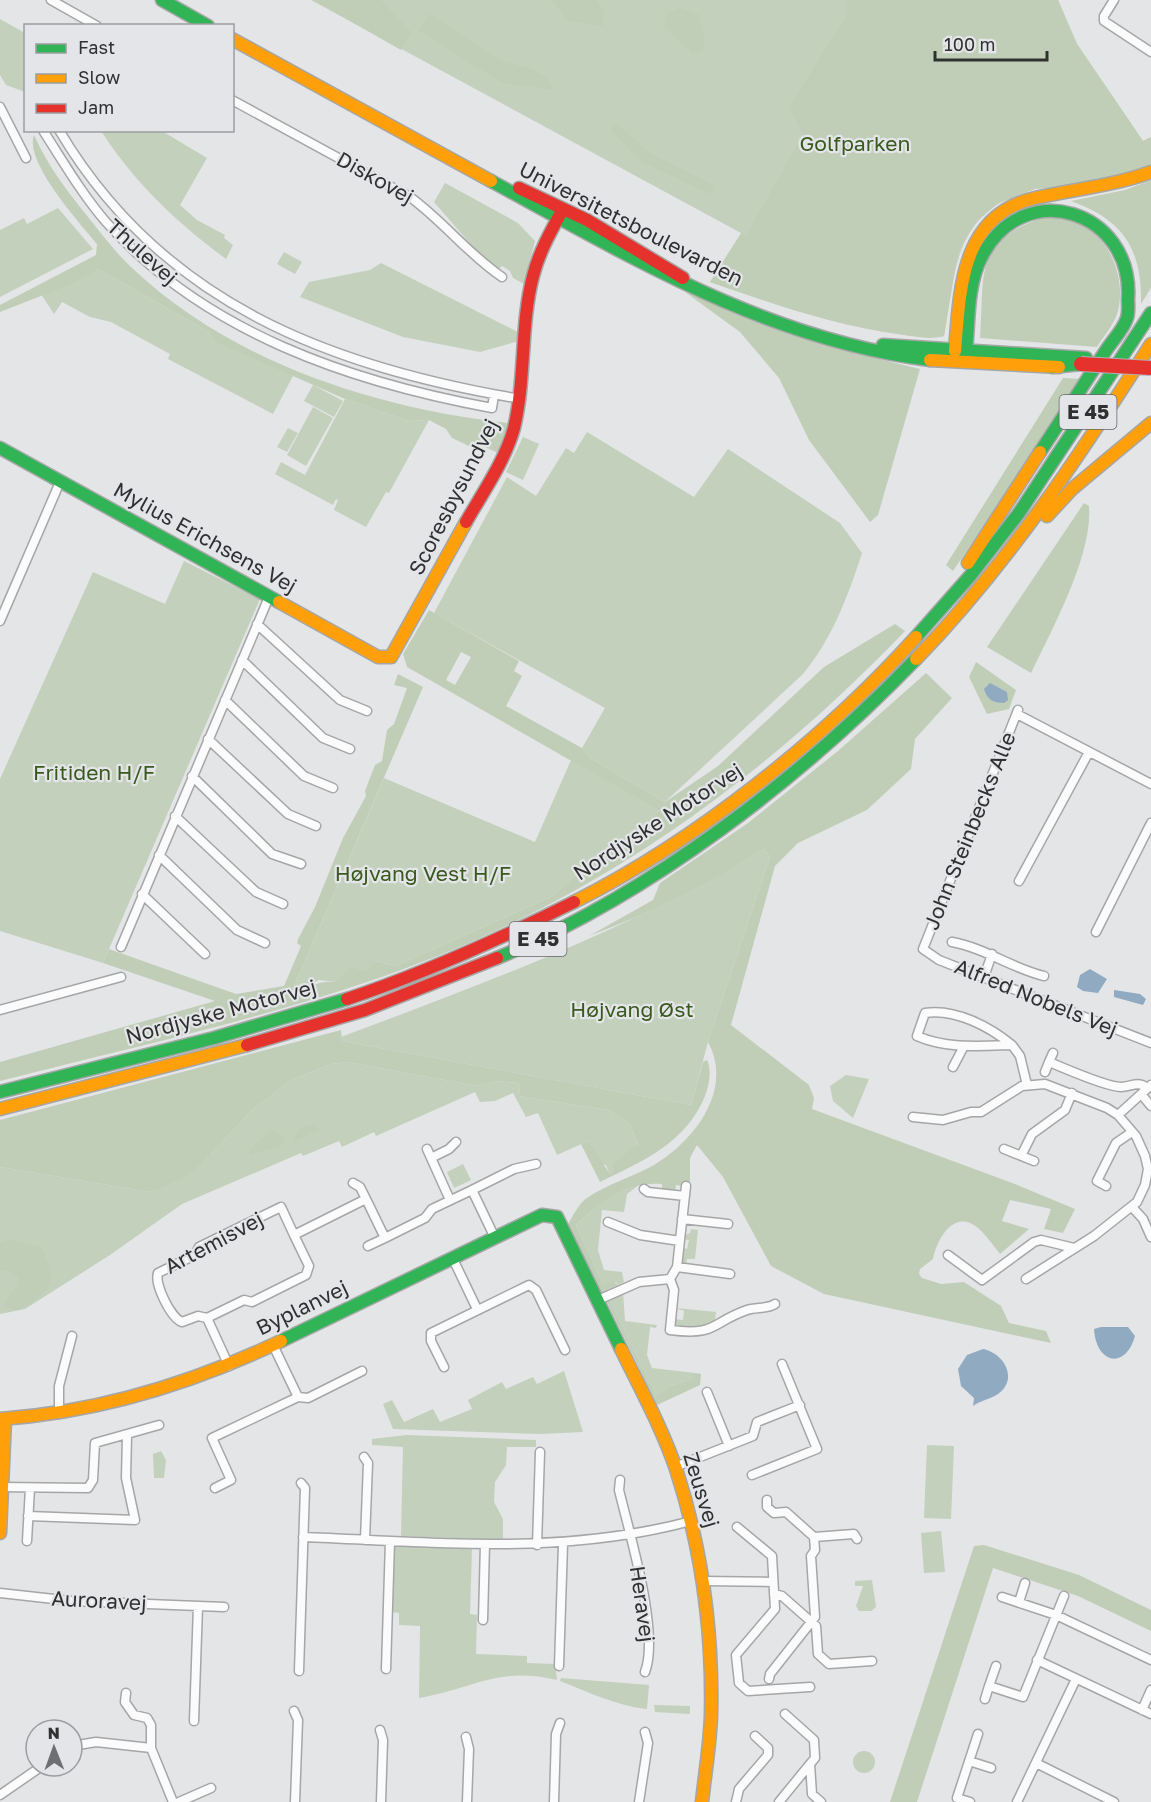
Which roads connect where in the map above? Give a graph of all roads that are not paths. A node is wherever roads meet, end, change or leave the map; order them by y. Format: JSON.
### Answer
{"nodes":[{"id":1,"x":51,"y":0,"type":"edge"},
{"id":2,"x":162,"y":0,"type":"edge"},
{"id":3,"x":1114,"y":0,"type":"edge"},
{"id":4,"x":93,"y":24,"type":"edge"},
{"id":5,"x":204,"y":24,"type":"edge"},
{"id":6,"x":234,"y":40,"type":"edge"},
{"id":7,"x":1151,"y":52,"type":"edge"},
{"id":8,"x":234,"y":101,"type":"edge"},
{"id":9,"x":0,"y":106,"type":"edge"},
{"id":10,"x":44,"y":132,"type":"edge"},
{"id":11,"x":60,"y":132,"type":"edge"},
{"id":12,"x":26,"y":158,"type":"dead end"},
{"id":13,"x":476,"y":172,"type":"junction"},
{"id":14,"x":1151,"y":172,"type":"edge"},
{"id":15,"x":558,"y":219,"type":"junction"},
{"id":16,"x":502,"y":277,"type":"dead end"},
{"id":17,"x":1151,"y":314,"type":"edge"},
{"id":18,"x":279,"y":329,"type":"junction"},
{"id":19,"x":272,"y":342,"type":"junction"},
{"id":20,"x":1151,"y":344,"type":"edge"},
{"id":21,"x":960,"y":351,"type":"junction"},
{"id":22,"x":351,"y":360,"type":"junction"},
{"id":23,"x":1082,"y":363,"type":"junction"},
{"id":24,"x":1151,"y":368,"type":"edge"},
{"id":25,"x":347,"y":373,"type":"junction"},
{"id":26,"x":427,"y":382,"type":"junction"},
{"id":27,"x":494,"y":395,"type":"junction"},
{"id":28,"x":424,"y":396,"type":"junction"},
{"id":29,"x":521,"y":399,"type":"junction"},
{"id":30,"x":1148,"y":423,"type":"edge"},
{"id":31,"x":0,"y":448,"type":"edge"},
{"id":32,"x":60,"y":482,"type":"junction"},
{"id":33,"x":978,"y":592,"type":"junction"},
{"id":34,"x":269,"y":597,"type":"junction"},
{"id":35,"x":0,"y":621,"type":"edge"},
{"id":36,"x":257,"y":624,"type":"junction"},
{"id":37,"x":391,"y":657,"type":"joint"},
{"id":38,"x":242,"y":660,"type":"junction"},
{"id":39,"x":225,"y":700,"type":"junction"},
{"id":40,"x":367,"y":711,"type":"dead end"},
{"id":41,"x":208,"y":739,"type":"junction"},
{"id":42,"x":351,"y":749,"type":"dead end"},
{"id":43,"x":1089,"y":752,"type":"junction"},
{"id":44,"x":192,"y":776,"type":"junction"},
{"id":45,"x":1151,"y":784,"type":"edge"},
{"id":46,"x":751,"y":787,"type":"junction"},
{"id":47,"x":333,"y":789,"type":"dead end"},
{"id":48,"x":175,"y":816,"type":"junction"},
{"id":49,"x":1151,"y":823,"type":"edge"},
{"id":50,"x":316,"y":826,"type":"dead end"},
{"id":51,"x":159,"y":855,"type":"junction"},
{"id":52,"x":301,"y":864,"type":"dead end"},
{"id":53,"x":1019,"y":881,"type":"dead end"},
{"id":54,"x":142,"y":894,"type":"junction"},
{"id":55,"x":283,"y":904,"type":"dead end"},
{"id":56,"x":1096,"y":932,"type":"dead end"},
{"id":57,"x":952,"y":942,"type":"dead end"},
{"id":58,"x":266,"y":943,"type":"dead end"},
{"id":59,"x":121,"y":947,"type":"dead end"},
{"id":60,"x":923,"y":949,"type":"joint"},
{"id":61,"x":205,"y":954,"type":"dead end"},
{"id":62,"x":992,"y":954,"type":"junction"},
{"id":63,"x":1044,"y":976,"type":"dead end"},
{"id":64,"x":121,"y":977,"type":"dead end"},
{"id":65,"x":984,"y":977,"type":"junction"},
{"id":66,"x":0,"y":1010,"type":"edge"},
{"id":67,"x":1151,"y":1043,"type":"edge"},
{"id":68,"x":1012,"y":1045,"type":"junction"},
{"id":69,"x":964,"y":1046,"type":"junction"},
{"id":70,"x":1053,"y":1053,"type":"dead end"},
{"id":71,"x":1049,"y":1062,"type":"junction"},
{"id":72,"x":953,"y":1067,"type":"dead end"},
{"id":73,"x":1046,"y":1072,"type":"dead end"},
{"id":74,"x":1027,"y":1085,"type":"junction"},
{"id":75,"x":1146,"y":1089,"type":"edge"},
{"id":76,"x":0,"y":1092,"type":"edge"},
{"id":77,"x":1072,"y":1093,"type":"junction"},
{"id":78,"x":1151,"y":1106,"type":"edge"},
{"id":79,"x":0,"y":1109,"type":"edge"},
{"id":80,"x":1118,"y":1115,"type":"junction"},
{"id":81,"x":913,"y":1117,"type":"dead end"},
{"id":82,"x":1132,"y":1132,"type":"junction"},
{"id":83,"x":456,"y":1142,"type":"dead end"},
{"id":84,"x":1004,"y":1149,"type":"dead end"},
{"id":85,"x":1022,"y":1154,"type":"junction"},
{"id":86,"x":1034,"y":1161,"type":"dead end"},
{"id":87,"x":1149,"y":1163,"type":"edge"},
{"id":88,"x":536,"y":1164,"type":"dead end"},
{"id":89,"x":353,"y":1183,"type":"dead end"},
{"id":90,"x":686,"y":1186,"type":"dead end"},
{"id":91,"x":1106,"y":1186,"type":"dead end"},
{"id":92,"x":644,"y":1189,"type":"dead end"},
{"id":93,"x":472,"y":1190,"type":"junction"},
{"id":94,"x":685,"y":1197,"type":"junction"},
{"id":95,"x":366,"y":1199,"type":"junction"},
{"id":96,"x":450,"y":1200,"type":"junction"},
{"id":97,"x":1132,"y":1207,"type":"junction"},
{"id":98,"x":554,"y":1215,"type":"joint"},
{"id":99,"x":682,"y":1219,"type":"junction"},
{"id":100,"x":608,"y":1222,"type":"dead end"},
{"id":101,"x":728,"y":1224,"type":"dead end"},
{"id":102,"x":294,"y":1235,"type":"junction"},
{"id":103,"x":1151,"y":1237,"type":"edge"},
{"id":104,"x":385,"y":1238,"type":"junction"},
{"id":105,"x":495,"y":1238,"type":"junction"},
{"id":106,"x":680,"y":1241,"type":"junction"},
{"id":107,"x":368,"y":1246,"type":"dead end"},
{"id":108,"x":1074,"y":1248,"type":"junction"},
{"id":109,"x":948,"y":1255,"type":"dead end"},
{"id":110,"x":453,"y":1259,"type":"junction"},
{"id":111,"x":677,"y":1267,"type":"junction"},
{"id":112,"x":730,"y":1274,"type":"dead end"},
{"id":113,"x":670,"y":1279,"type":"junction"},
{"id":114,"x":1026,"y":1279,"type":"dead end"},
{"id":115,"x":598,"y":1300,"type":"junction"},
{"id":116,"x":775,"y":1304,"type":"dead end"},
{"id":117,"x":477,"y":1309,"type":"junction"},
{"id":118,"x":207,"y":1318,"type":"junction"},
{"id":119,"x":72,"y":1336,"type":"dead end"},
{"id":120,"x":273,"y":1345,"type":"junction"},
{"id":121,"x":565,"y":1350,"type":"dead end"},
{"id":122,"x":782,"y":1364,"type":"dead end"},
{"id":123,"x":229,"y":1366,"type":"junction"},
{"id":124,"x":444,"y":1367,"type":"dead end"},
{"id":125,"x":362,"y":1371,"type":"dead end"},
{"id":126,"x":707,"y":1392,"type":"dead end"},
{"id":127,"x":298,"y":1397,"type":"junction"},
{"id":128,"x":800,"y":1405,"type":"junction"},
{"id":129,"x":59,"y":1414,"type":"junction"},
{"id":130,"x":2,"y":1419,"type":"edge"},
{"id":131,"x":159,"y":1425,"type":"dead end"},
{"id":132,"x":127,"y":1436,"type":"junction"},
{"id":133,"x":729,"y":1446,"type":"junction"},
{"id":134,"x":540,"y":1452,"type":"dead end"},
{"id":135,"x":364,"y":1457,"type":"dead end"},
{"id":136,"x":675,"y":1467,"type":"junction"},
{"id":137,"x":752,"y":1475,"type":"dead end"},
{"id":138,"x":620,"y":1480,"type":"dead end"},
{"id":139,"x":301,"y":1483,"type":"dead end"},
{"id":140,"x":1,"y":1487,"type":"edge"},
{"id":141,"x":30,"y":1488,"type":"junction"},
{"id":142,"x":215,"y":1488,"type":"dead end"},
{"id":143,"x":767,"y":1500,"type":"dead end"},
{"id":144,"x":28,"y":1516,"type":"junction"},
{"id":145,"x":691,"y":1521,"type":"junction"},
{"id":146,"x":737,"y":1527,"type":"dead end"},
{"id":147,"x":0,"y":1533,"type":"edge"},
{"id":148,"x":630,"y":1536,"type":"junction"},
{"id":149,"x":303,"y":1537,"type":"junction"},
{"id":150,"x":814,"y":1537,"type":"junction"},
{"id":151,"x":857,"y":1539,"type":"dead end"},
{"id":152,"x":365,"y":1540,"type":"junction"},
{"id":153,"x":27,"y":1541,"type":"dead end"},
{"id":154,"x":390,"y":1541,"type":"junction"},
{"id":155,"x":484,"y":1544,"type":"junction"},
{"id":156,"x":563,"y":1544,"type":"junction"},
{"id":157,"x":537,"y":1545,"type":"junction"},
{"id":158,"x":703,"y":1581,"type":"junction"},
{"id":159,"x":773,"y":1582,"type":"junction"},
{"id":160,"x":1025,"y":1583,"type":"dead end"},
{"id":161,"x":0,"y":1593,"type":"edge"},
{"id":162,"x":774,"y":1594,"type":"junction"},
{"id":163,"x":1064,"y":1596,"type":"dead end"},
{"id":164,"x":1002,"y":1597,"type":"dead end"},
{"id":165,"x":1019,"y":1602,"type":"junction"},
{"id":166,"x":198,"y":1606,"type":"junction"},
{"id":167,"x":224,"y":1607,"type":"dead end"},
{"id":168,"x":1056,"y":1615,"type":"junction"},
{"id":169,"x":483,"y":1620,"type":"dead end"},
{"id":170,"x":812,"y":1622,"type":"junction"},
{"id":171,"x":1037,"y":1660,"type":"junction"},
{"id":172,"x":1151,"y":1660,"type":"edge"},
{"id":173,"x":872,"y":1661,"type":"dead end"},
{"id":174,"x":560,"y":1666,"type":"dead end"},
{"id":175,"x":996,"y":1666,"type":"dead end"},
{"id":176,"x":386,"y":1669,"type":"dead end"},
{"id":177,"x":299,"y":1671,"type":"dead end"},
{"id":178,"x":645,"y":1672,"type":"dead end"},
{"id":179,"x":769,"y":1679,"type":"dead end"},
{"id":180,"x":1076,"y":1679,"type":"junction"},
{"id":181,"x":989,"y":1686,"type":"junction"},
{"id":182,"x":810,"y":1687,"type":"dead end"},
{"id":183,"x":1151,"y":1690,"type":"edge"},
{"id":184,"x":126,"y":1693,"type":"dead end"},
{"id":185,"x":985,"y":1699,"type":"dead end"},
{"id":186,"x":1142,"y":1710,"type":"junction"},
{"id":187,"x":294,"y":1711,"type":"dead end"},
{"id":188,"x":785,"y":1714,"type":"dead end"},
{"id":189,"x":1151,"y":1714,"type":"edge"},
{"id":190,"x":194,"y":1721,"type":"dead end"},
{"id":191,"x":560,"y":1723,"type":"dead end"},
{"id":192,"x":380,"y":1730,"type":"dead end"},
{"id":193,"x":645,"y":1732,"type":"dead end"},
{"id":194,"x":978,"y":1734,"type":"dead end"},
{"id":195,"x":755,"y":1736,"type":"dead end"},
{"id":196,"x":466,"y":1737,"type":"dead end"},
{"id":197,"x":84,"y":1744,"type":"edge"},
{"id":198,"x":151,"y":1748,"type":"junction"},
{"id":199,"x":969,"y":1761,"type":"junction"},
{"id":200,"x":810,"y":1764,"type":"junction"},
{"id":201,"x":1036,"y":1764,"type":"junction"},
{"id":202,"x":991,"y":1768,"type":"dead end"},
{"id":203,"x":25,"y":1778,"type":"edge"},
{"id":204,"x":797,"y":1780,"type":"junction"},
{"id":205,"x":211,"y":1788,"type":"dead end"},
{"id":206,"x":812,"y":1794,"type":"junction"},
{"id":207,"x":0,"y":1795,"type":"edge"},
{"id":208,"x":173,"y":1802,"type":"edge"},
{"id":209,"x":179,"y":1802,"type":"edge"},
{"id":210,"x":295,"y":1802,"type":"edge"},
{"id":211,"x":381,"y":1802,"type":"edge"},
{"id":212,"x":467,"y":1802,"type":"edge"},
{"id":213,"x":554,"y":1802,"type":"edge"},
{"id":214,"x":639,"y":1802,"type":"edge"},
{"id":215,"x":702,"y":1802,"type":"edge"},
{"id":216,"x":736,"y":1802,"type":"edge"},
{"id":217,"x":779,"y":1802,"type":"edge"},
{"id":218,"x":822,"y":1802,"type":"edge"},
{"id":219,"x":968,"y":1802,"type":"edge"},
{"id":220,"x":1017,"y":1802,"type":"edge"},
{"id":221,"x":1114,"y":1802,"type":"edge"}],
"edges":[{"from":1,"to":4,"type":"street"},
{"from":2,"to":5,"type":"main road"},
{"from":3,"to":7,"type":"street"},
{"from":6,"to":13,"type":"main road","name":"Universitetsboulevarden"},
{"from":8,"to":16,"type":"street","name":"Diskovej"},
{"from":9,"to":12,"type":"street"},
{"from":10,"to":19,"type":"street","name":"Thulevej"},
{"from":11,"to":18,"type":"street","name":"Thulevej"},
{"from":13,"to":15,"type":"main road","name":"Universitetsboulevarden"},
{"from":13,"to":15,"type":"main road"},
{"from":14,"to":21,"type":"main road"},
{"from":15,"to":21,"type":"main road","name":"Universitetsboulevarden"},
{"from":15,"to":23,"type":"main road","name":"Universitetsboulevarden"},
{"from":15,"to":29,"type":"main road","name":"Scoresbysundvej"},
{"from":17,"to":46,"type":"main road","name":"Nordjyske Motorvej","number":"E 45"},
{"from":18,"to":19,"type":"street"},
{"from":18,"to":22,"type":"street","name":"Thulevej"},
{"from":19,"to":25,"type":"street","name":"Thulevej"},
{"from":20,"to":33,"type":"main road","name":"Nordjyske Motorvej","number":"E 45"},
{"from":21,"to":23,"type":"main road","name":"Universitetsboulevarden"},
{"from":21,"to":46,"type":"main road"},
{"from":22,"to":25,"type":"street"},
{"from":22,"to":26,"type":"street","name":"Thulevej"},
{"from":23,"to":24,"type":"main road","bridge":true},
{"from":25,"to":28,"type":"street","name":"Thulevej"},
{"from":26,"to":27,"type":"street","name":"Thulevej"},
{"from":26,"to":28,"type":"street"},
{"from":27,"to":28,"type":"street","name":"Thulevej"},
{"from":27,"to":29,"type":"street","name":"Thulevej"},
{"from":29,"to":37,"type":"main road","name":"Scoresbysundvej"},
{"from":30,"to":33,"type":"main road"},
{"from":31,"to":32,"type":"main road","name":"Mylius Erichsens Vej"},
{"from":32,"to":34,"type":"main road","name":"Mylius Erichsens Vej"},
{"from":32,"to":35,"type":"street"},
{"from":33,"to":79,"type":"main road","name":"Nordjyske Motorvej","number":"E 45"},
{"from":34,"to":36,"type":"street"},
{"from":34,"to":37,"type":"main road","name":"Mylius Erichsens Vej"},
{"from":36,"to":38,"type":"street"},
{"from":36,"to":40,"type":"street"},
{"from":38,"to":39,"type":"street"},
{"from":38,"to":42,"type":"street"},
{"from":39,"to":41,"type":"street"},
{"from":39,"to":47,"type":"street"},
{"from":41,"to":44,"type":"street"},
{"from":41,"to":50,"type":"street"},
{"from":43,"to":45,"type":"street","name":"John Steinbecks Alle"},
{"from":43,"to":53,"type":"street"},
{"from":43,"to":60,"type":"street","name":"John Steinbecks Alle"},
{"from":44,"to":48,"type":"street"},
{"from":44,"to":52,"type":"street"},
{"from":46,"to":76,"type":"main road","name":"Nordjyske Motorvej","number":"E 45"},
{"from":48,"to":51,"type":"street"},
{"from":48,"to":55,"type":"street"},
{"from":49,"to":56,"type":"street"},
{"from":51,"to":54,"type":"street"},
{"from":51,"to":58,"type":"street"},
{"from":54,"to":59,"type":"street"},
{"from":54,"to":61,"type":"street"},
{"from":57,"to":62,"type":"street"},
{"from":60,"to":65,"type":"street","name":"Alfred Nobels Vej"},
{"from":62,"to":63,"type":"street"},
{"from":62,"to":65,"type":"street"},
{"from":64,"to":66,"type":"street"},
{"from":65,"to":67,"type":"street","name":"Alfred Nobels Vej"},
{"from":68,"to":69,"type":"street"},
{"from":68,"to":69,"type":"street"},
{"from":68,"to":74,"type":"street"},
{"from":69,"to":72,"type":"street"},
{"from":70,"to":71,"type":"street"},
{"from":71,"to":73,"type":"street"},
{"from":71,"to":75,"type":"street"},
{"from":74,"to":77,"type":"street"},
{"from":74,"to":81,"type":"street"},
{"from":75,"to":78,"type":"street"},
{"from":75,"to":80,"type":"street"},
{"from":77,"to":80,"type":"street"},
{"from":77,"to":85,"type":"street"},
{"from":80,"to":82,"type":"street"},
{"from":82,"to":87,"type":"street"},
{"from":82,"to":91,"type":"street"},
{"from":83,"to":96,"type":"street"},
{"from":84,"to":85,"type":"street"},
{"from":85,"to":86,"type":"street"},
{"from":87,"to":97,"type":"street"},
{"from":88,"to":93,"type":"street"},
{"from":89,"to":95,"type":"street"},
{"from":90,"to":94,"type":"street"},
{"from":92,"to":94,"type":"street"},
{"from":93,"to":96,"type":"street"},
{"from":93,"to":105,"type":"street"},
{"from":94,"to":99,"type":"street"},
{"from":95,"to":102,"type":"street","name":"Artemisvej"},
{"from":95,"to":104,"type":"street"},
{"from":96,"to":104,"type":"street"},
{"from":97,"to":103,"type":"street"},
{"from":97,"to":108,"type":"street"},
{"from":98,"to":105,"type":"main road","name":"Byplanvej"},
{"from":98,"to":115,"type":"main road","name":"Zeusvej"},
{"from":99,"to":101,"type":"street"},
{"from":99,"to":106,"type":"street"},
{"from":100,"to":106,"type":"street"},
{"from":102,"to":118,"type":"street","name":"Artemisvej"},
{"from":102,"to":118,"type":"street","name":"Artemisvej"},
{"from":104,"to":107,"type":"street"},
{"from":105,"to":110,"type":"main road","name":"Byplanvej"},
{"from":106,"to":111,"type":"street"},
{"from":108,"to":109,"type":"street"},
{"from":108,"to":114,"type":"street"},
{"from":110,"to":117,"type":"street"},
{"from":110,"to":120,"type":"main road","name":"Byplanvej"},
{"from":111,"to":112,"type":"street"},
{"from":111,"to":113,"type":"street"},
{"from":113,"to":115,"type":"street"},
{"from":113,"to":116,"type":"street"},
{"from":115,"to":136,"type":"main road","name":"Zeusvej"},
{"from":117,"to":121,"type":"street"},
{"from":117,"to":124,"type":"street"},
{"from":118,"to":123,"type":"street"},
{"from":119,"to":129,"type":"street"},
{"from":120,"to":123,"type":"main road","name":"Byplanvej"},
{"from":120,"to":127,"type":"street"},
{"from":122,"to":128,"type":"street"},
{"from":123,"to":129,"type":"main road","name":"Byplanvej"},
{"from":125,"to":127,"type":"street"},
{"from":126,"to":133,"type":"street"},
{"from":127,"to":142,"type":"street"},
{"from":128,"to":133,"type":"street"},
{"from":128,"to":137,"type":"street"},
{"from":129,"to":130,"type":"main road","name":"Byplanvej"},
{"from":130,"to":140,"type":"main road"},
{"from":131,"to":132,"type":"street"},
{"from":132,"to":141,"type":"street"},
{"from":132,"to":144,"type":"street"},
{"from":133,"to":136,"type":"street"},
{"from":134,"to":157,"type":"street"},
{"from":135,"to":152,"type":"street"},
{"from":136,"to":145,"type":"main road","name":"Zeusvej"},
{"from":138,"to":148,"type":"street","name":"Heravej"},
{"from":139,"to":149,"type":"street"},
{"from":140,"to":141,"type":"street"},
{"from":140,"to":147,"type":"main road"},
{"from":141,"to":144,"type":"street"},
{"from":143,"to":150,"type":"street"},
{"from":144,"to":153,"type":"street"},
{"from":145,"to":148,"type":"street","name":"Heravej"},
{"from":145,"to":158,"type":"main road","name":"Zeusvej"},
{"from":146,"to":159,"type":"street"},
{"from":148,"to":156,"type":"street","name":"Heravej"},
{"from":148,"to":178,"type":"street","name":"Heravej"},
{"from":149,"to":152,"type":"street","name":"Heravej"},
{"from":149,"to":177,"type":"street"},
{"from":150,"to":151,"type":"street"},
{"from":150,"to":170,"type":"street"},
{"from":152,"to":154,"type":"street","name":"Heravej"},
{"from":154,"to":155,"type":"street","name":"Heravej"},
{"from":154,"to":176,"type":"street"},
{"from":155,"to":157,"type":"street","name":"Heravej"},
{"from":155,"to":169,"type":"street"},
{"from":156,"to":157,"type":"street","name":"Heravej"},
{"from":156,"to":174,"type":"street"},
{"from":158,"to":159,"type":"street"},
{"from":158,"to":215,"type":"main road","name":"Zeusvej"},
{"from":159,"to":162,"type":"street"},
{"from":160,"to":165,"type":"street"},
{"from":161,"to":166,"type":"street","name":"Auroravej"},
{"from":162,"to":170,"type":"street"},
{"from":162,"to":182,"type":"street"},
{"from":163,"to":168,"type":"street"},
{"from":164,"to":165,"type":"street"},
{"from":165,"to":168,"type":"street"},
{"from":166,"to":167,"type":"street","name":"Auroravej"},
{"from":166,"to":190,"type":"street"},
{"from":168,"to":171,"type":"street"},
{"from":168,"to":172,"type":"street"},
{"from":170,"to":173,"type":"street"},
{"from":170,"to":179,"type":"street"},
{"from":171,"to":180,"type":"street"},
{"from":171,"to":181,"type":"street"},
{"from":175,"to":181,"type":"street"},
{"from":180,"to":186,"type":"street"},
{"from":180,"to":201,"type":"street"},
{"from":181,"to":185,"type":"street"},
{"from":183,"to":186,"type":"street"},
{"from":184,"to":198,"type":"street"},
{"from":186,"to":189,"type":"street"},
{"from":187,"to":210,"type":"street"},
{"from":188,"to":200,"type":"street"},
{"from":191,"to":213,"type":"street"},
{"from":192,"to":211,"type":"street"},
{"from":193,"to":214,"type":"street"},
{"from":194,"to":199,"type":"street"},
{"from":195,"to":216,"type":"street"},
{"from":196,"to":212,"type":"street"},
{"from":197,"to":198,"type":"street"},
{"from":198,"to":208,"type":"street"},
{"from":199,"to":202,"type":"street"},
{"from":199,"to":219,"type":"street"},
{"from":200,"to":204,"type":"street"},
{"from":200,"to":206,"type":"street"},
{"from":201,"to":220,"type":"street"},
{"from":201,"to":221,"type":"street"},
{"from":203,"to":207,"type":"street"},
{"from":204,"to":206,"type":"street"},
{"from":204,"to":217,"type":"street"},
{"from":205,"to":209,"type":"street"},
{"from":206,"to":218,"type":"street"}]}
